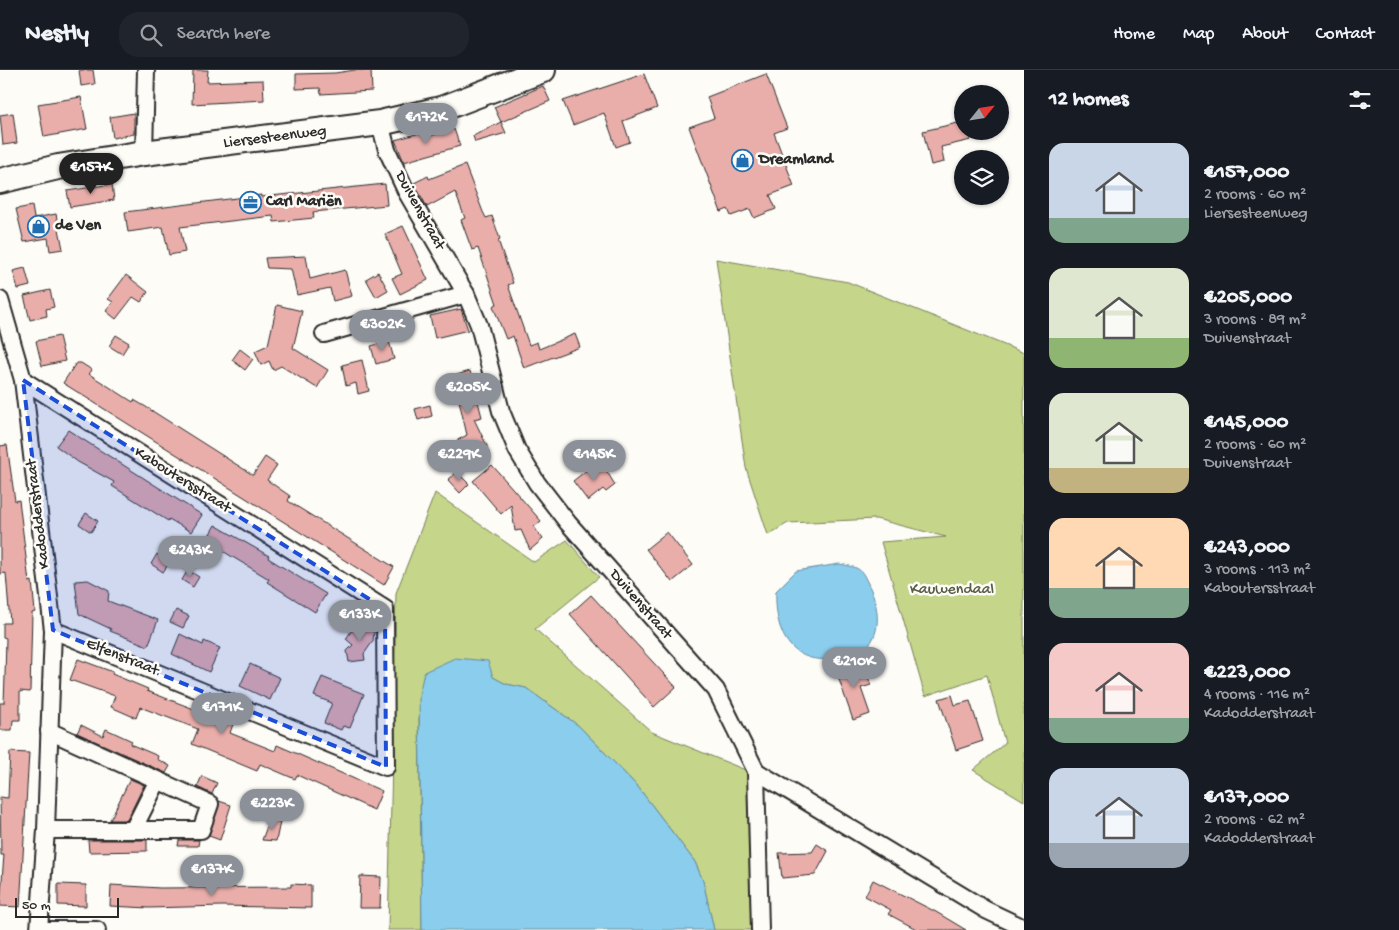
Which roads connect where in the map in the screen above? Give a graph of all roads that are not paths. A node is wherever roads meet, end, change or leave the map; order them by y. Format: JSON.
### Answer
{"nodes":[{"id":1,"x":146,"y":70,"type":"edge"},
{"id":2,"x":543,"y":70,"type":"edge"},
{"id":3,"x":380,"y":123,"type":"junction"},
{"id":4,"x":144,"y":153,"type":"junction"},
{"id":5,"x":0,"y":181,"type":"edge"},
{"id":6,"x":466,"y":294,"type":"junction"},
{"id":7,"x":0,"y":300,"type":"edge"},
{"id":8,"x":324,"y":334,"type":"dead end"},
{"id":9,"x":23,"y":380,"type":"junction"},
{"id":10,"x":53,"y":630,"type":"junction"},
{"id":11,"x":49,"y":731,"type":"junction"},
{"id":12,"x":386,"y":767,"type":"joint"},
{"id":13,"x":756,"y":771,"type":"junction"},
{"id":14,"x":158,"y":780,"type":"junction"},
{"id":15,"x":46,"y":830,"type":"junction"},
{"id":16,"x":133,"y":830,"type":"junction"},
{"id":17,"x":1024,"y":928,"type":"edge"},
{"id":18,"x":39,"y":930,"type":"edge"},
{"id":19,"x":97,"y":930,"type":"edge"},
{"id":20,"x":760,"y":930,"type":"edge"}],
"edges":[{"from":1,"to":4,"type":"street"},
{"from":2,"to":3,"type":"main road","name":"Liersesteenweg"},
{"from":3,"to":4,"type":"main road","name":"Liersesteenweg"},
{"from":3,"to":6,"type":"street","name":"Duivenstraat"},
{"from":4,"to":5,"type":"main road","name":"Liersesteenweg"},
{"from":6,"to":8,"type":"street"},
{"from":6,"to":13,"type":"street","name":"Duivenstraat"},
{"from":7,"to":9,"type":"street","name":"Kadodderstraat"},
{"from":9,"to":10,"type":"street","name":"Kadodderstraat"},
{"from":9,"to":12,"type":"street","name":"Kaboutersstraat"},
{"from":10,"to":11,"type":"street","name":"Kadodderstraat"},
{"from":10,"to":12,"type":"street","name":"Elfenstraat"},
{"from":11,"to":14,"type":"street"},
{"from":11,"to":15,"type":"street","name":"Kadodderstraat"},
{"from":13,"to":17,"type":"street"},
{"from":13,"to":20,"type":"street","name":"Duivenstraat"},
{"from":14,"to":16,"type":"street"},
{"from":14,"to":16,"type":"street"},
{"from":15,"to":16,"type":"street"},
{"from":15,"to":18,"type":"street","name":"Kadodderstraat"},
{"from":18,"to":19,"type":"street"}]}
